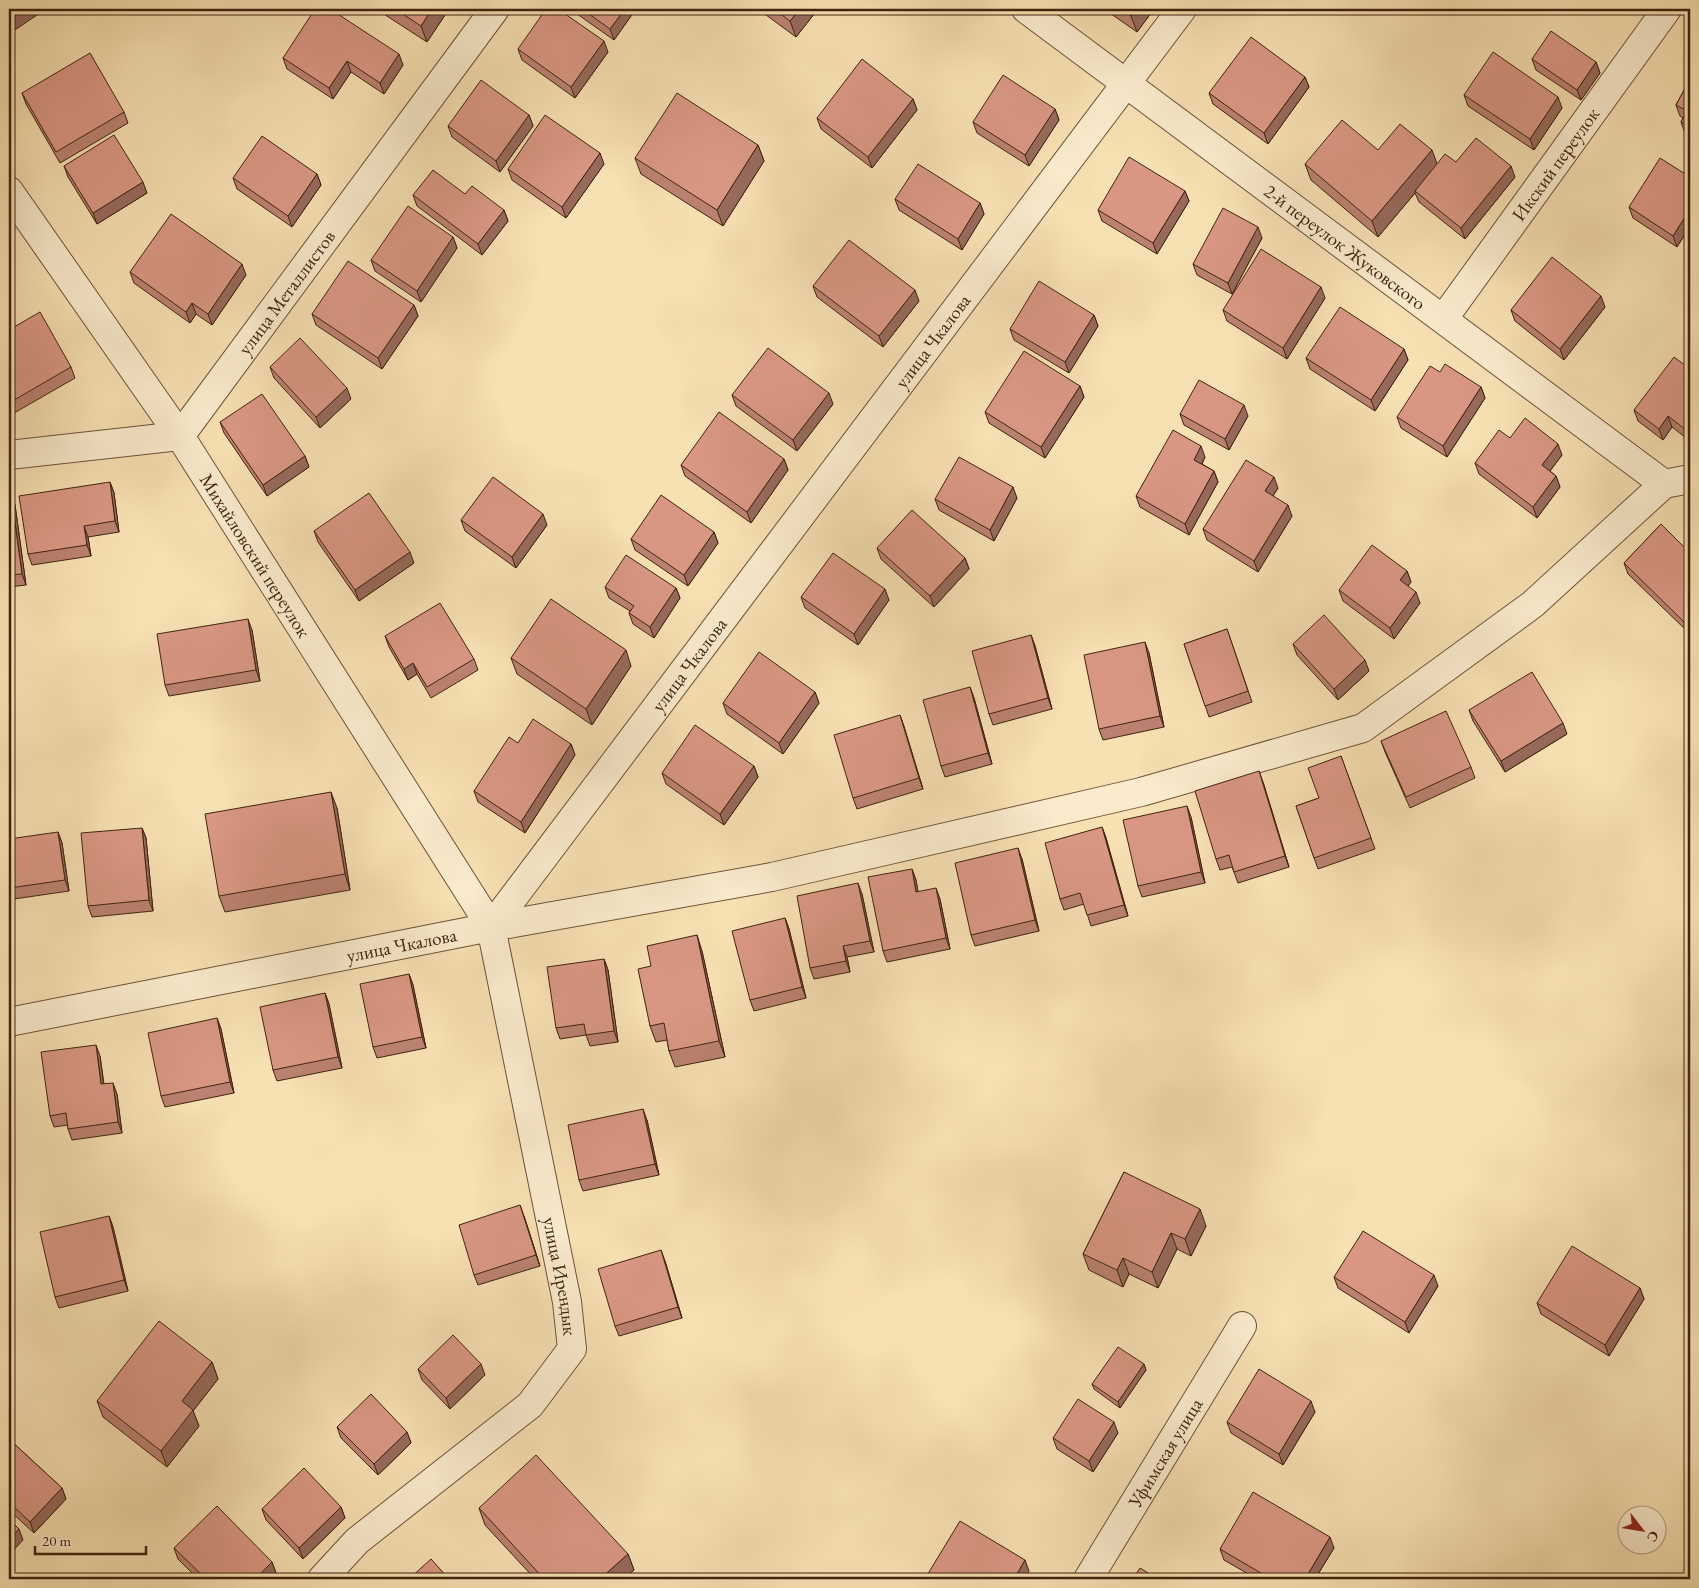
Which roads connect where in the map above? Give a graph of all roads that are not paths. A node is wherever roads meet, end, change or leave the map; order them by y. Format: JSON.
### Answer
{"nodes":[{"id":1,"x":495,"y":9,"type":"edge"},
{"id":2,"x":1026,"y":9,"type":"edge"},
{"id":3,"x":1182,"y":9,"type":"edge"},
{"id":4,"x":1667,"y":9,"type":"edge"},
{"id":5,"x":1126,"y":83,"type":"junction"},
{"id":6,"x":9,"y":191,"type":"edge"},
{"id":7,"x":1444,"y":318,"type":"junction"},
{"id":8,"x":180,"y":436,"type":"junction"},
{"id":9,"x":9,"y":455,"type":"edge"},
{"id":10,"x":1690,"y":479,"type":"edge"},
{"id":11,"x":1664,"y":484,"type":"junction"},
{"id":12,"x":491,"y":927,"type":"junction"},
{"id":13,"x":9,"y":1022,"type":"edge"},
{"id":14,"x":1242,"y":1326,"type":"dead end"},
{"id":15,"x":322,"y":1579,"type":"edge"},
{"id":16,"x":1088,"y":1579,"type":"edge"}],
"edges":[{"from":1,"to":8,"type":"street","name":"улица Металлистов"},
{"from":2,"to":5,"type":"street","name":"2-й переулок Жуковского"},
{"from":3,"to":5,"type":"street","name":"улица Чкалова"},
{"from":4,"to":7,"type":"street","name":"Икский переулок"},
{"from":5,"to":7,"type":"street","name":"2-й переулок Жуковского"},
{"from":5,"to":12,"type":"street","name":"улица Чкалова"},
{"from":6,"to":8,"type":"street","name":"Михайловский переулок"},
{"from":7,"to":11,"type":"street","name":"2-й переулок Жуковского"},
{"from":8,"to":9,"type":"street"},
{"from":8,"to":12,"type":"street","name":"Михайловский переулок"},
{"from":10,"to":11,"type":"street"},
{"from":11,"to":12,"type":"street"},
{"from":12,"to":13,"type":"street","name":"улица Чкалова"},
{"from":12,"to":15,"type":"street","name":"улица Ирендык"},
{"from":14,"to":16,"type":"street","name":"Уфимская улица"}]}
